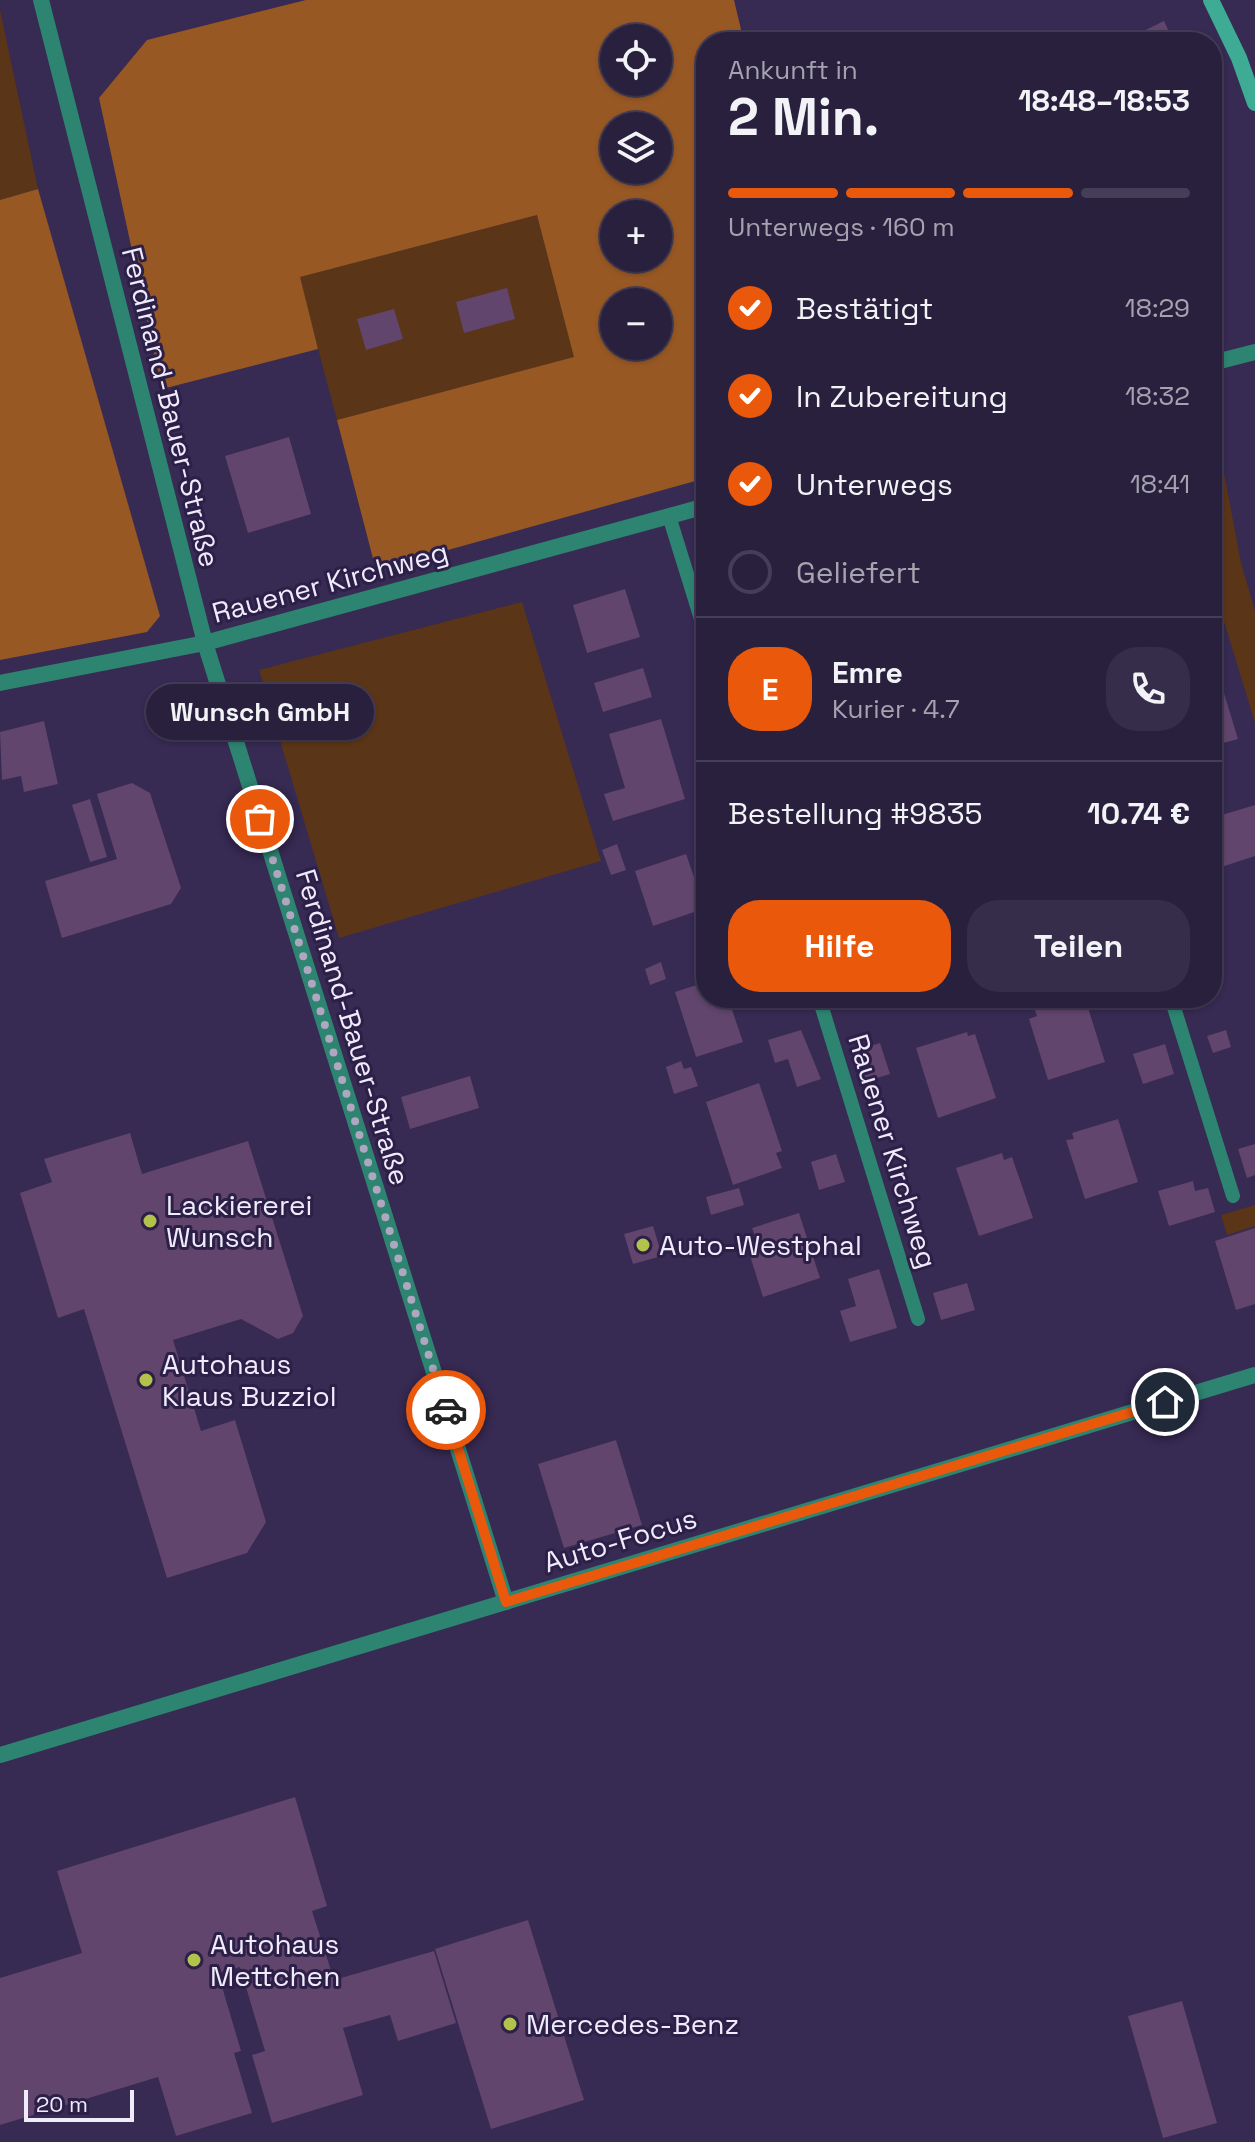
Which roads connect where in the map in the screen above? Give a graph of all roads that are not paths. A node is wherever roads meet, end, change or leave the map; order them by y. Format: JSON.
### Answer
{"nodes":[{"id":1,"x":41,"y":0,"type":"edge"},
{"id":2,"x":1211,"y":0,"type":"edge"},
{"id":3,"x":1255,"y":103,"type":"edge"},
{"id":4,"x":1255,"y":352,"type":"edge"},
{"id":5,"x":1222,"y":360,"type":"edge"},
{"id":6,"x":696,"y":509,"type":"edge"},
{"id":7,"x":669,"y":516,"type":"junction"},
{"id":8,"x":696,"y":603,"type":"edge"},
{"id":9,"x":205,"y":643,"type":"junction"},
{"id":10,"x":0,"y":683,"type":"edge"},
{"id":11,"x":822,"y":1008,"type":"edge"},
{"id":12,"x":1174,"y":1008,"type":"edge"},
{"id":13,"x":1233,"y":1196,"type":"dead end"},
{"id":14,"x":918,"y":1319,"type":"dead end"},
{"id":15,"x":1255,"y":1375,"type":"edge"},
{"id":16,"x":506,"y":1602,"type":"junction"},
{"id":17,"x":0,"y":1755,"type":"edge"}],
"edges":[{"from":1,"to":9,"type":"street","name":"Ferdinand-Bauer-Straße"},
{"from":2,"to":3,"type":"main road"},
{"from":4,"to":5,"type":"street"},
{"from":6,"to":7,"type":"street","name":"Rauener Kirchweg"},
{"from":7,"to":8,"type":"lane"},
{"from":7,"to":9,"type":"street","name":"Rauener Kirchweg"},
{"from":9,"to":10,"type":"street","name":"Rauener Kirchweg"},
{"from":9,"to":16,"type":"street","name":"Ferdinand-Bauer-Straße"},
{"from":11,"to":14,"type":"lane","name":"Rauener Kirchweg"},
{"from":12,"to":13,"type":"lane"},
{"from":15,"to":16,"type":"street","name":"Auto-Focus"},
{"from":16,"to":17,"type":"street","name":"Auto-Focus"}]}
